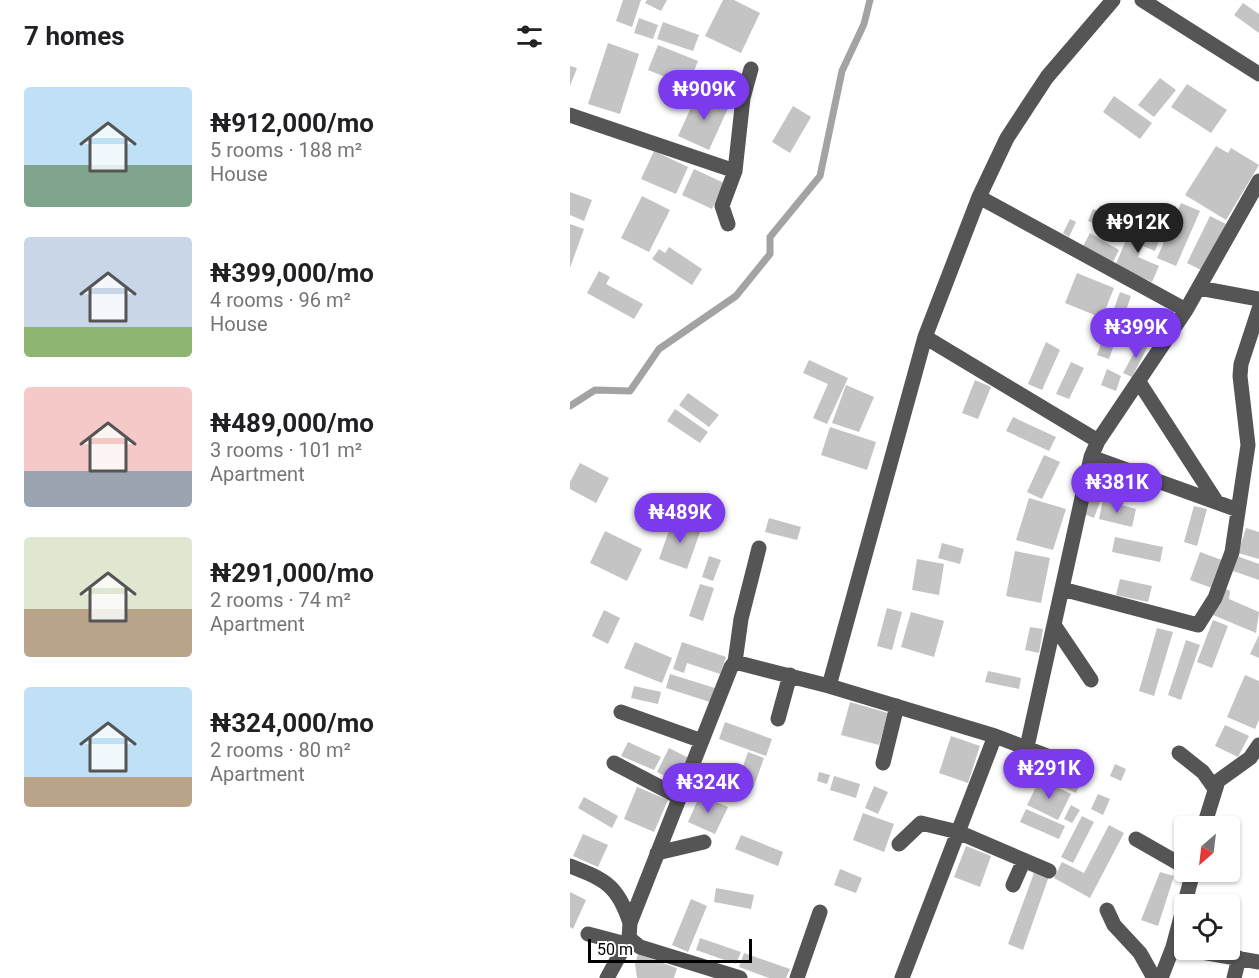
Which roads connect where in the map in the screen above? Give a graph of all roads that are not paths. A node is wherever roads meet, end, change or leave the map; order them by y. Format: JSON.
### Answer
{"nodes":[{"id":1,"x":1113,"y":0,"type":"edge"},
{"id":2,"x":1142,"y":0,"type":"edge"},
{"id":3,"x":751,"y":69,"type":"dead end"},
{"id":4,"x":1259,"y":74,"type":"edge"},
{"id":5,"x":570,"y":115,"type":"edge"},
{"id":6,"x":735,"y":171,"type":"junction"},
{"id":7,"x":1259,"y":181,"type":"edge"},
{"id":8,"x":979,"y":197,"type":"junction"},
{"id":9,"x":728,"y":224,"type":"dead end"},
{"id":10,"x":1199,"y":288,"type":"junction"},
{"id":11,"x":1259,"y":299,"type":"edge"},
{"id":12,"x":1259,"y":309,"type":"edge"},
{"id":13,"x":1186,"y":310,"type":"junction"},
{"id":14,"x":925,"y":337,"type":"junction"},
{"id":15,"x":1139,"y":382,"type":"junction"},
{"id":16,"x":1098,"y":441,"type":"junction"},
{"id":17,"x":1091,"y":457,"type":"junction"},
{"id":18,"x":1215,"y":501,"type":"junction"},
{"id":19,"x":1238,"y":510,"type":"junction"},
{"id":20,"x":759,"y":548,"type":"dead end"},
{"id":21,"x":1062,"y":589,"type":"junction"},
{"id":22,"x":1054,"y":625,"type":"junction"},
{"id":23,"x":735,"y":662,"type":"junction"},
{"id":24,"x":790,"y":675,"type":"junction"},
{"id":25,"x":1091,"y":680,"type":"dead end"},
{"id":26,"x":829,"y":686,"type":"junction"},
{"id":27,"x":897,"y":706,"type":"junction"},
{"id":28,"x":621,"y":712,"type":"dead end"},
{"id":29,"x":778,"y":719,"type":"dead end"},
{"id":30,"x":994,"y":736,"type":"junction"},
{"id":31,"x":702,"y":741,"type":"junction"},
{"id":32,"x":1259,"y":746,"type":"edge"},
{"id":33,"x":1027,"y":747,"type":"junction"},
{"id":34,"x":1179,"y":753,"type":"dead end"},
{"id":35,"x":614,"y":763,"type":"dead end"},
{"id":36,"x":883,"y":763,"type":"dead end"},
{"id":37,"x":1081,"y":769,"type":"dead end"},
{"id":38,"x":1215,"y":789,"type":"junction"},
{"id":39,"x":679,"y":797,"type":"junction"},
{"id":40,"x":1207,"y":816,"type":"edge"},
{"id":41,"x":958,"y":832,"type":"junction"},
{"id":42,"x":1136,"y":839,"type":"dead end"},
{"id":43,"x":704,"y":842,"type":"dead end"},
{"id":44,"x":899,"y":844,"type":"dead end"},
{"id":45,"x":657,"y":853,"type":"junction"},
{"id":46,"x":1024,"y":860,"type":"junction"},
{"id":47,"x":1174,"y":861,"type":"edge"},
{"id":48,"x":570,"y":866,"type":"edge"},
{"id":49,"x":1049,"y":871,"type":"dead end"},
{"id":50,"x":1013,"y":885,"type":"dead end"},
{"id":51,"x":1107,"y":910,"type":"dead end"},
{"id":52,"x":820,"y":912,"type":"dead end"},
{"id":53,"x":588,"y":934,"type":"dead end"},
{"id":54,"x":628,"y":935,"type":"junction"},
{"id":55,"x":1174,"y":956,"type":"edge"},
{"id":56,"x":1240,"y":958,"type":"edge"},
{"id":57,"x":1238,"y":960,"type":"edge"},
{"id":58,"x":684,"y":961,"type":"junction"},
{"id":59,"x":1259,"y":962,"type":"edge"},
{"id":60,"x":607,"y":978,"type":"edge"},
{"id":61,"x":688,"y":978,"type":"edge"},
{"id":62,"x":740,"y":978,"type":"edge"},
{"id":63,"x":797,"y":978,"type":"edge"},
{"id":64,"x":902,"y":978,"type":"edge"},
{"id":65,"x":1154,"y":978,"type":"edge"},
{"id":66,"x":1161,"y":978,"type":"edge"},
{"id":67,"x":1234,"y":978,"type":"edge"}],
"edges":[{"from":1,"to":8,"type":"street"},
{"from":2,"to":4,"type":"street"},
{"from":3,"to":6,"type":"street"},
{"from":5,"to":6,"type":"street"},
{"from":6,"to":9,"type":"street"},
{"from":7,"to":10,"type":"street"},
{"from":8,"to":13,"type":"street"},
{"from":8,"to":14,"type":"street"},
{"from":10,"to":11,"type":"street"},
{"from":10,"to":13,"type":"street"},
{"from":12,"to":19,"type":"street"},
{"from":13,"to":15,"type":"street"},
{"from":14,"to":16,"type":"street"},
{"from":14,"to":26,"type":"street"},
{"from":15,"to":16,"type":"street"},
{"from":15,"to":18,"type":"street"},
{"from":16,"to":17,"type":"street"},
{"from":17,"to":18,"type":"street"},
{"from":17,"to":21,"type":"street"},
{"from":18,"to":19,"type":"street"},
{"from":19,"to":21,"type":"street"},
{"from":20,"to":23,"type":"street"},
{"from":21,"to":22,"type":"street"},
{"from":22,"to":25,"type":"street"},
{"from":22,"to":33,"type":"street"},
{"from":23,"to":24,"type":"street"},
{"from":23,"to":31,"type":"street"},
{"from":24,"to":26,"type":"street"},
{"from":24,"to":29,"type":"street"},
{"from":26,"to":27,"type":"street"},
{"from":27,"to":30,"type":"street"},
{"from":27,"to":36,"type":"street"},
{"from":28,"to":31,"type":"street"},
{"from":30,"to":33,"type":"street"},
{"from":30,"to":41,"type":"street"},
{"from":31,"to":39,"type":"street"},
{"from":32,"to":38,"type":"street"},
{"from":33,"to":37,"type":"street"},
{"from":34,"to":38,"type":"street"},
{"from":35,"to":39,"type":"street"},
{"from":38,"to":40,"type":"street"},
{"from":39,"to":45,"type":"street"},
{"from":41,"to":44,"type":"street"},
{"from":41,"to":46,"type":"street"},
{"from":41,"to":64,"type":"street"},
{"from":42,"to":47,"type":"street"},
{"from":43,"to":45,"type":"street"},
{"from":45,"to":54,"type":"street"},
{"from":46,"to":49,"type":"street"},
{"from":46,"to":50,"type":"street"},
{"from":48,"to":54,"type":"street"},
{"from":51,"to":65,"type":"street"},
{"from":52,"to":63,"type":"street"},
{"from":53,"to":54,"type":"street"},
{"from":54,"to":58,"type":"street"},
{"from":54,"to":60,"type":"street"},
{"from":55,"to":66,"type":"street"},
{"from":56,"to":59,"type":"street"},
{"from":57,"to":67,"type":"street"},
{"from":58,"to":61,"type":"street"},
{"from":58,"to":62,"type":"street"}]}
